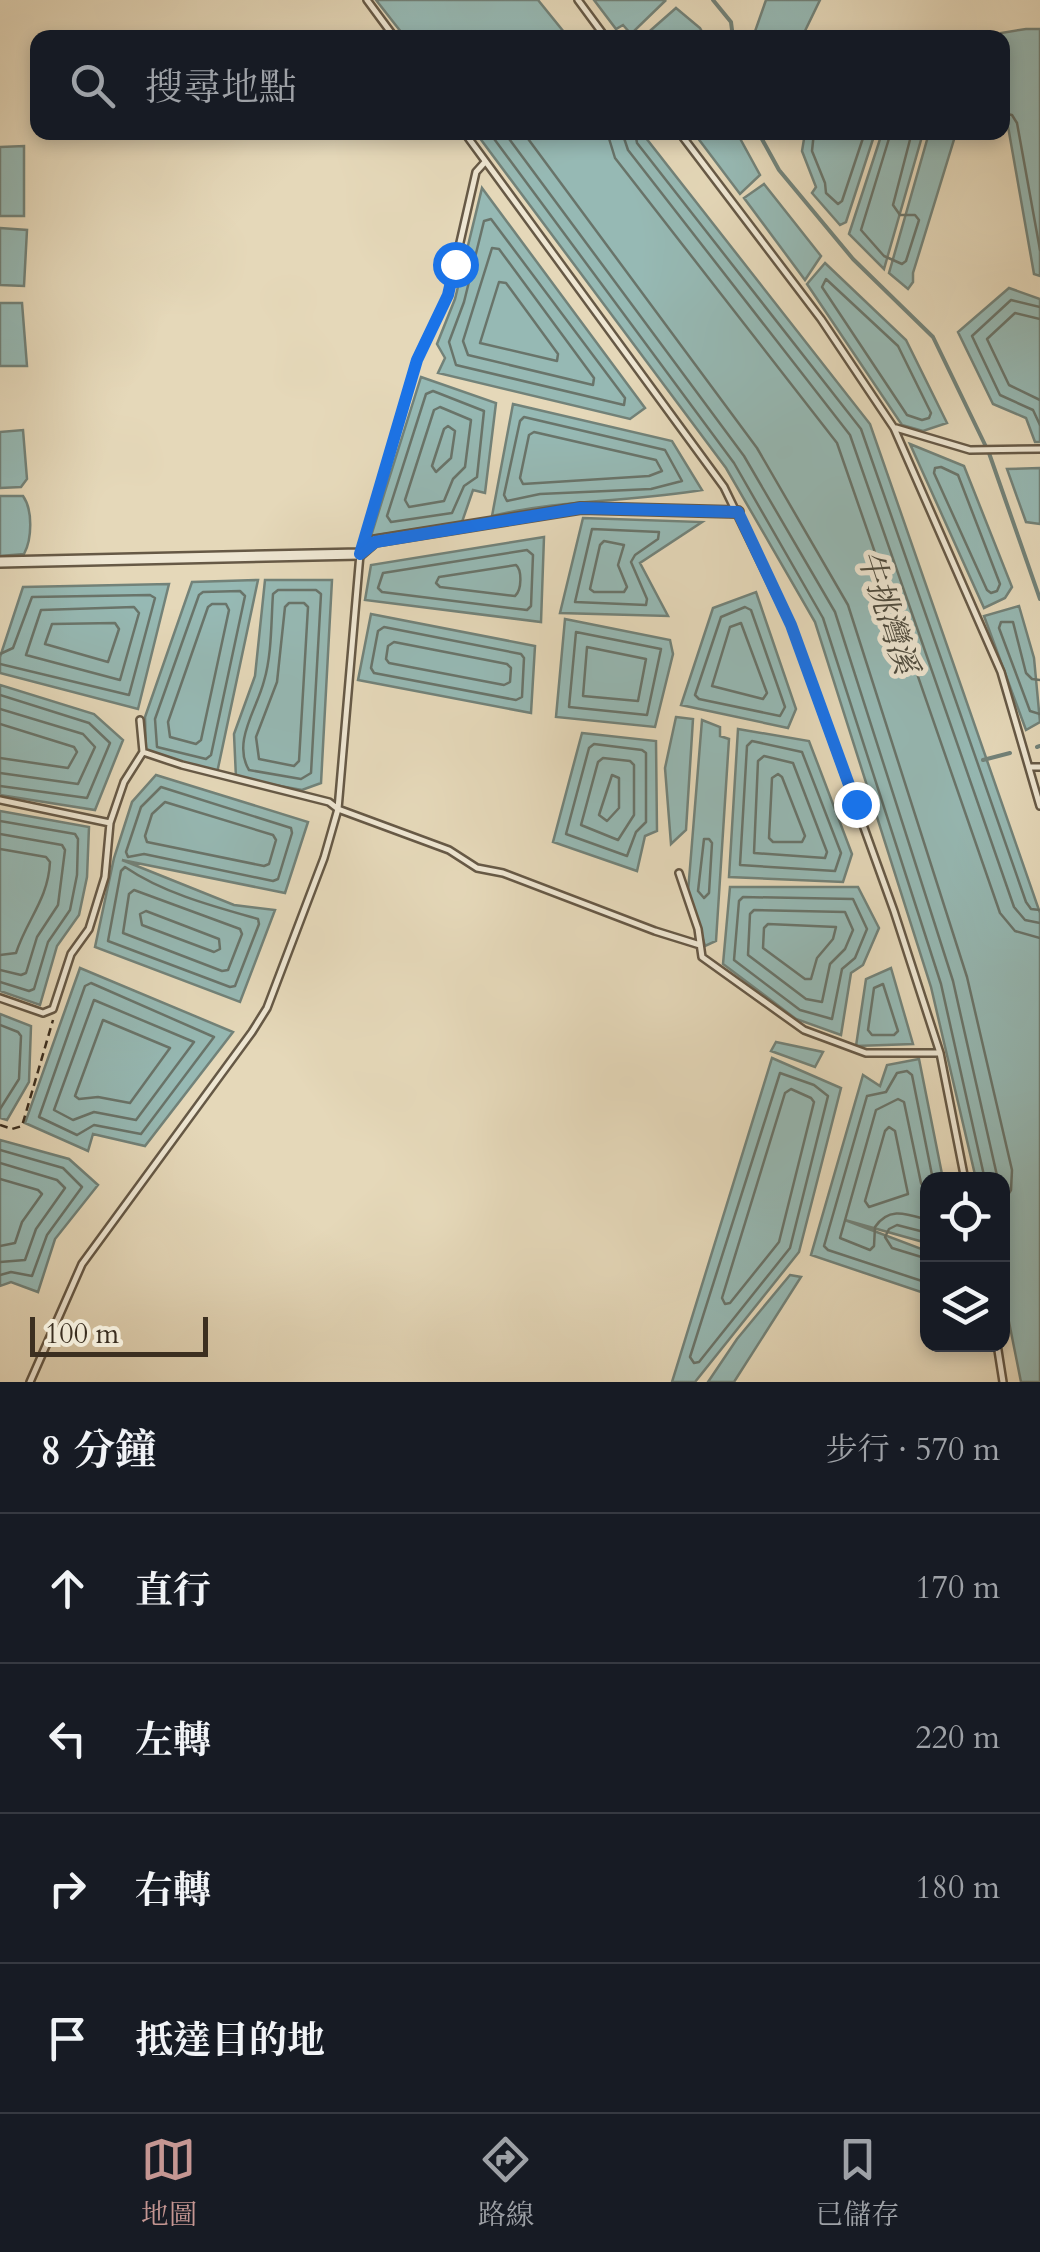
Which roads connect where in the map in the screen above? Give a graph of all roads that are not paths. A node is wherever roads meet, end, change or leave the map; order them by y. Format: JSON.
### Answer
{"nodes":[{"id":1,"x":367,"y":0,"type":"edge"},
{"id":2,"x":578,"y":0,"type":"edge"},
{"id":3,"x":389,"y":30,"type":"edge"},
{"id":4,"x":600,"y":30,"type":"edge"},
{"id":5,"x":470,"y":140,"type":"edge"},
{"id":6,"x":685,"y":140,"type":"edge"},
{"id":7,"x":485,"y":162,"type":"junction"},
{"id":8,"x":894,"y":428,"type":"junction"},
{"id":9,"x":1040,"y":449,"type":"edge"},
{"id":10,"x":738,"y":512,"type":"junction"},
{"id":11,"x":360,"y":554,"type":"junction"},
{"id":12,"x":0,"y":562,"type":"edge"},
{"id":13,"x":140,"y":720,"type":"dead end"},
{"id":14,"x":143,"y":752,"type":"junction"},
{"id":15,"x":1029,"y":767,"type":"junction"},
{"id":16,"x":1040,"y":767,"type":"edge"},
{"id":17,"x":0,"y":800,"type":"edge"},
{"id":18,"x":1040,"y":806,"type":"edge"},
{"id":19,"x":338,"y":809,"type":"junction"},
{"id":20,"x":110,"y":823,"type":"junction"},
{"id":21,"x":679,"y":872,"type":"dead end"},
{"id":22,"x":700,"y":945,"type":"junction"},
{"id":23,"x":0,"y":998,"type":"edge"},
{"id":24,"x":940,"y":1053,"type":"junction"},
{"id":25,"x":963,"y":1172,"type":"edge"},
{"id":26,"x":998,"y":1352,"type":"edge"},
{"id":27,"x":30,"y":1382,"type":"edge"},
{"id":28,"x":1003,"y":1382,"type":"edge"}],
"edges":[{"from":1,"to":3,"type":"lane"},
{"from":2,"to":4,"type":"lane"},
{"from":5,"to":7,"type":"lane"},
{"from":6,"to":8,"type":"lane"},
{"from":7,"to":10,"type":"lane"},
{"from":7,"to":11,"type":"lane"},
{"from":8,"to":9,"type":"lane"},
{"from":8,"to":15,"type":"lane"},
{"from":10,"to":11,"type":"street"},
{"from":10,"to":24,"type":"lane"},
{"from":11,"to":12,"type":"street"},
{"from":11,"to":19,"type":"lane"},
{"from":13,"to":14,"type":"lane"},
{"from":14,"to":19,"type":"lane"},
{"from":14,"to":20,"type":"lane"},
{"from":15,"to":16,"type":"lane"},
{"from":15,"to":18,"type":"lane"},
{"from":17,"to":20,"type":"lane"},
{"from":19,"to":22,"type":"lane"},
{"from":19,"to":27,"type":"lane"},
{"from":20,"to":23,"type":"lane"},
{"from":21,"to":22,"type":"lane"},
{"from":22,"to":24,"type":"lane"},
{"from":24,"to":25,"type":"lane"},
{"from":26,"to":28,"type":"lane"}]}
